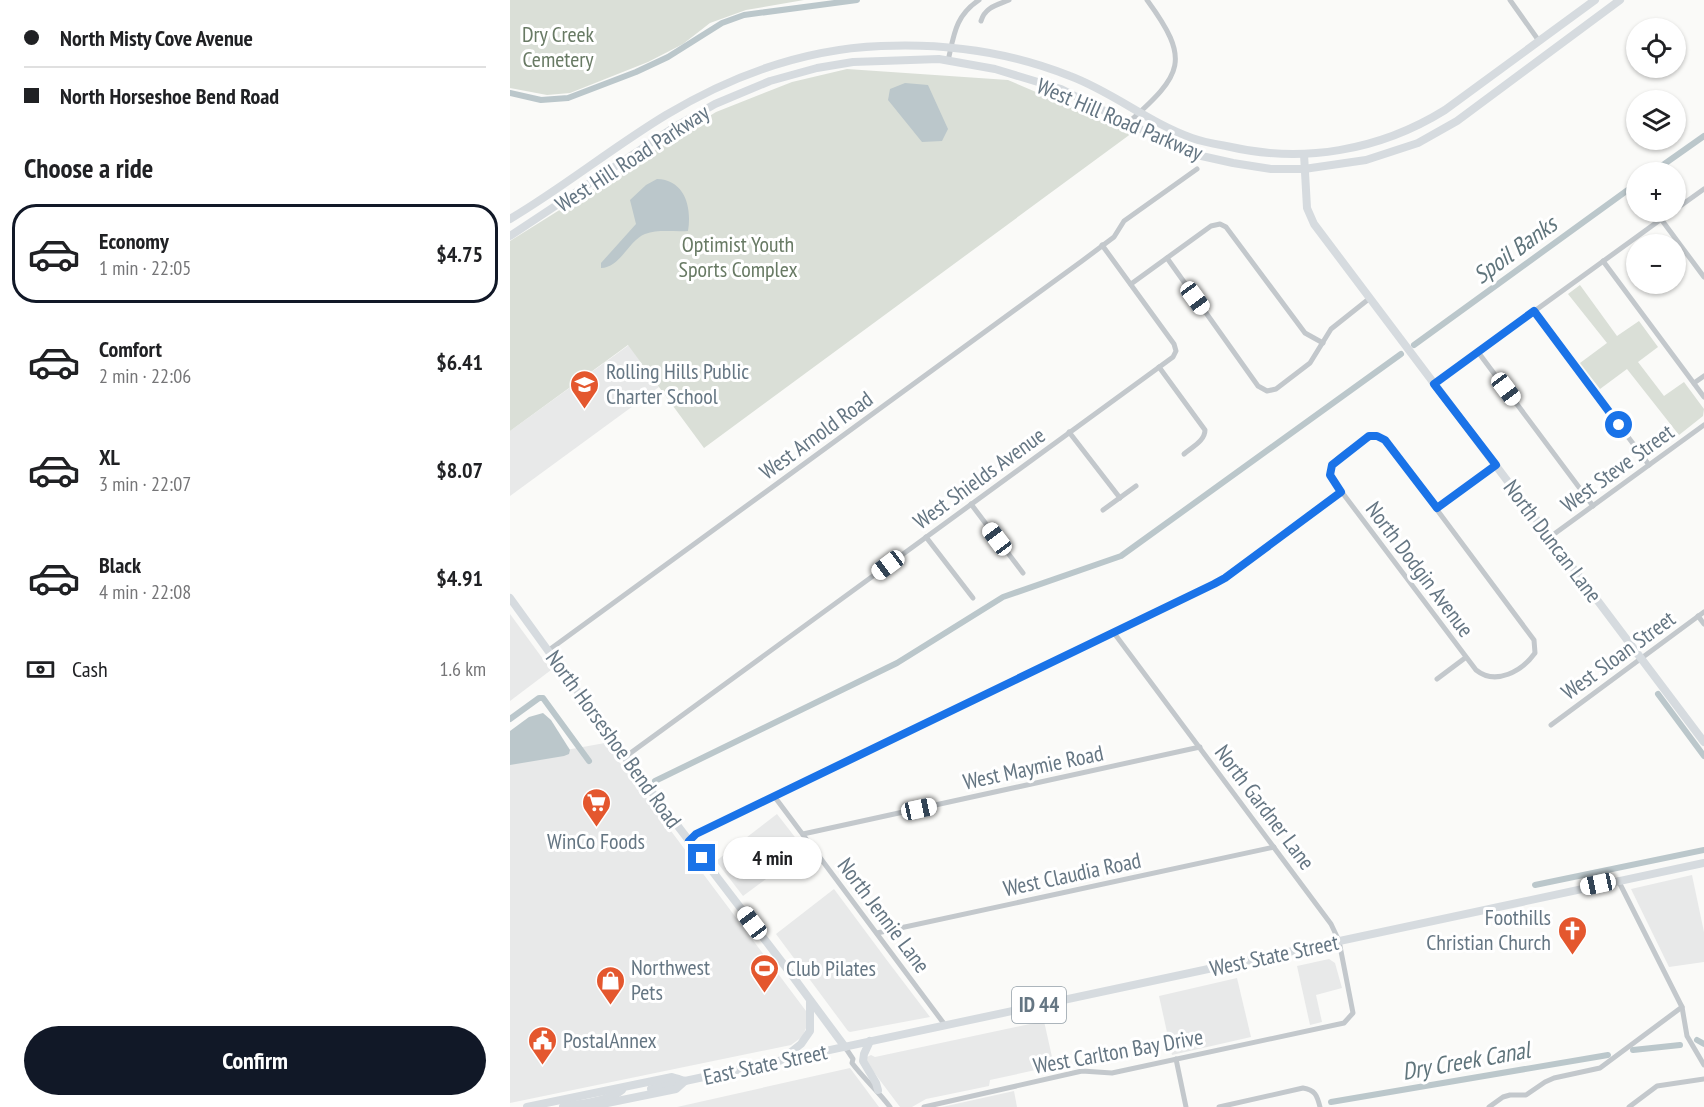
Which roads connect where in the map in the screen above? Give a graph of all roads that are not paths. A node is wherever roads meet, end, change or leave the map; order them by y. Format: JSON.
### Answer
{"nodes":[{"id":1,"x":979,"y":0,"type":"edge"},
{"id":2,"x":1009,"y":0,"type":"edge"},
{"id":3,"x":1147,"y":0,"type":"edge"},
{"id":4,"x":1510,"y":0,"type":"edge"},
{"id":5,"x":1595,"y":0,"type":"edge"},
{"id":6,"x":1620,"y":0,"type":"edge"},
{"id":7,"x":981,"y":21,"type":"dead end"},
{"id":8,"x":1539,"y":41,"type":"junction"},
{"id":9,"x":951,"y":47,"type":"junction"},
{"id":10,"x":948,"y":61,"type":"junction"},
{"id":11,"x":1140,"y":112,"type":"junction"},
{"id":12,"x":1129,"y":122,"type":"junction"},
{"id":13,"x":1304,"y":154,"type":"junction"},
{"id":14,"x":1197,"y":169,"type":"dead end"},
{"id":15,"x":1304,"y":169,"type":"junction"},
{"id":16,"x":1704,"y":189,"type":"edge"},
{"id":17,"x":1686,"y":202,"type":"edge"},
{"id":18,"x":510,"y":219,"type":"edge"},
{"id":19,"x":1657,"y":222,"type":"edge"},
{"id":20,"x":1663,"y":222,"type":"edge"},
{"id":21,"x":510,"y":236,"type":"edge"},
{"id":22,"x":1102,"y":245,"type":"junction"},
{"id":23,"x":1167,"y":258,"type":"junction"},
{"id":24,"x":1603,"y":261,"type":"junction"},
{"id":25,"x":1704,"y":277,"type":"edge"},
{"id":26,"x":1131,"y":284,"type":"junction"},
{"id":27,"x":1370,"y":298,"type":"junction"},
{"id":28,"x":1534,"y":311,"type":"junction"},
{"id":29,"x":1323,"y":344,"type":"junction"},
{"id":30,"x":1478,"y":352,"type":"junction"},
{"id":31,"x":1160,"y":367,"type":"junction"},
{"id":32,"x":1704,"y":376,"type":"edge"},
{"id":33,"x":1694,"y":383,"type":"junction"},
{"id":34,"x":1434,"y":384,"type":"junction"},
{"id":35,"x":1704,"y":397,"type":"edge"},
{"id":36,"x":1704,"y":425,"type":"edge"},
{"id":37,"x":1070,"y":432,"type":"junction"},
{"id":38,"x":1184,"y":454,"type":"dead end"},
{"id":39,"x":1496,"y":465,"type":"junction"},
{"id":40,"x":1649,"y":465,"type":"junction"},
{"id":41,"x":1136,"y":486,"type":"dead end"},
{"id":42,"x":1341,"y":492,"type":"junction"},
{"id":43,"x":1120,"y":498,"type":"junction"},
{"id":44,"x":971,"y":504,"type":"junction"},
{"id":45,"x":1593,"y":506,"type":"junction"},
{"id":46,"x":1437,"y":508,"type":"junction"},
{"id":47,"x":1103,"y":510,"type":"dead end"},
{"id":48,"x":926,"y":537,"type":"junction"},
{"id":49,"x":1550,"y":537,"type":"junction"},
{"id":50,"x":1023,"y":573,"type":"dead end"},
{"id":51,"x":510,"y":598,"type":"edge"},
{"id":52,"x":973,"y":598,"type":"dead end"},
{"id":53,"x":1704,"y":612,"type":"edge"},
{"id":54,"x":1698,"y":616,"type":"junction"},
{"id":55,"x":1704,"y":624,"type":"edge"},
{"id":56,"x":1114,"y":633,"type":"junction"},
{"id":57,"x":549,"y":650,"type":"junction"},
{"id":58,"x":1466,"y":658,"type":"junction"},
{"id":59,"x":1641,"y":658,"type":"junction"},
{"id":60,"x":1437,"y":679,"type":"dead end"},
{"id":61,"x":1551,"y":725,"type":"dead end"},
{"id":62,"x":1704,"y":742,"type":"edge"},
{"id":63,"x":1200,"y":747,"type":"junction"},
{"id":64,"x":626,"y":757,"type":"junction"},
{"id":65,"x":774,"y":796,"type":"junction"},
{"id":66,"x":803,"y":834,"type":"junction"},
{"id":67,"x":689,"y":841,"type":"junction"},
{"id":68,"x":1274,"y":847,"type":"junction"},
{"id":69,"x":1704,"y":863,"type":"edge"},
{"id":70,"x":1618,"y":880,"type":"junction"},
{"id":71,"x":877,"y":933,"type":"junction"},
{"id":72,"x":1340,"y":941,"type":"junction"},
{"id":73,"x":810,"y":1001,"type":"junction"},
{"id":74,"x":1682,"y":1007,"type":"junction"},
{"id":75,"x":1351,"y":1018,"type":"joint"},
{"id":76,"x":945,"y":1025,"type":"junction"},
{"id":77,"x":870,"y":1041,"type":"junction"},
{"id":78,"x":845,"y":1047,"type":"junction"},
{"id":79,"x":1176,"y":1059,"type":"junction"},
{"id":80,"x":780,"y":1061,"type":"junction"},
{"id":81,"x":1704,"y":1065,"type":"edge"},
{"id":82,"x":1704,"y":1079,"type":"edge"},
{"id":83,"x":682,"y":1080,"type":"junction"},
{"id":84,"x":627,"y":1086,"type":"junction"},
{"id":85,"x":878,"y":1090,"type":"junction"},
{"id":86,"x":527,"y":1107,"type":"edge"},
{"id":87,"x":563,"y":1107,"type":"edge"},
{"id":88,"x":588,"y":1107,"type":"edge"},
{"id":89,"x":890,"y":1107,"type":"edge"},
{"id":90,"x":924,"y":1107,"type":"edge"},
{"id":91,"x":1186,"y":1107,"type":"edge"},
{"id":92,"x":1219,"y":1107,"type":"edge"},
{"id":93,"x":1320,"y":1107,"type":"edge"},
{"id":94,"x":1490,"y":1107,"type":"edge"},
{"id":95,"x":1629,"y":1107,"type":"edge"}],
"edges":[{"from":1,"to":9,"type":"street"},
{"from":2,"to":7,"type":"street"},
{"from":3,"to":11,"type":"street"},
{"from":4,"to":8,"type":"street"},
{"from":5,"to":8,"type":"street","name":"West Hill Road Parkway"},
{"from":6,"to":15,"type":"street","name":"West Hill Road Parkway"},
{"from":8,"to":13,"type":"street","name":"West Hill Road Parkway"},
{"from":9,"to":10,"type":"street"},
{"from":9,"to":11,"type":"street","name":"West Hill Road Parkway"},
{"from":9,"to":18,"type":"street","name":"West Hill Road Parkway"},
{"from":10,"to":12,"type":"street","name":"West Hill Road Parkway"},
{"from":10,"to":21,"type":"street","name":"West Hill Road Parkway"},
{"from":11,"to":12,"type":"street"},
{"from":11,"to":13,"type":"street","name":"West Hill Road Parkway"},
{"from":12,"to":15,"type":"street","name":"West Hill Road Parkway"},
{"from":13,"to":15,"type":"street","name":"North Duncan Lane"},
{"from":14,"to":22,"type":"street","name":"West Arnold Road"},
{"from":15,"to":27,"type":"street","name":"North Duncan Lane"},
{"from":16,"to":17,"type":"street"},
{"from":19,"to":24,"type":"street"},
{"from":20,"to":25,"type":"street"},
{"from":22,"to":26,"type":"street"},
{"from":22,"to":57,"type":"street","name":"West Arnold Road"},
{"from":23,"to":26,"type":"street"},
{"from":23,"to":29,"type":"street"},
{"from":23,"to":29,"type":"street"},
{"from":24,"to":28,"type":"street"},
{"from":24,"to":33,"type":"street"},
{"from":26,"to":31,"type":"street","name":"West Shields Avenue"},
{"from":27,"to":29,"type":"street"},
{"from":27,"to":34,"type":"street","name":"North Duncan Lane"},
{"from":28,"to":30,"type":"street"},
{"from":28,"to":40,"type":"street"},
{"from":30,"to":34,"type":"street"},
{"from":30,"to":45,"type":"street"},
{"from":31,"to":37,"type":"street","name":"West Shields Avenue"},
{"from":31,"to":38,"type":"street"},
{"from":32,"to":33,"type":"street"},
{"from":33,"to":35,"type":"street"},
{"from":34,"to":39,"type":"street","name":"North Duncan Lane"},
{"from":36,"to":40,"type":"street","name":"West Steve Street"},
{"from":37,"to":43,"type":"street"},
{"from":37,"to":44,"type":"street","name":"West Shields Avenue"},
{"from":39,"to":46,"type":"street"},
{"from":39,"to":49,"type":"street","name":"North Duncan Lane"},
{"from":40,"to":45,"type":"street","name":"West Steve Street"},
{"from":41,"to":43,"type":"street"},
{"from":42,"to":46,"type":"street","name":"North Dodgin Avenue"},
{"from":42,"to":56,"type":"street"},
{"from":42,"to":58,"type":"street","name":"North Dodgin Avenue"},
{"from":43,"to":47,"type":"street"},
{"from":44,"to":48,"type":"street","name":"West Shields Avenue"},
{"from":44,"to":50,"type":"street"},
{"from":45,"to":49,"type":"street","name":"West Steve Street"},
{"from":46,"to":58,"type":"street","name":"North Dodgin Avenue"},
{"from":48,"to":52,"type":"street"},
{"from":48,"to":64,"type":"street","name":"West Shields Avenue"},
{"from":49,"to":59,"type":"street","name":"North Duncan Lane"},
{"from":51,"to":57,"type":"street","name":"North Horseshoe Bend Road"},
{"from":53,"to":54,"type":"street","name":"West Sloan Street"},
{"from":54,"to":55,"type":"street"},
{"from":54,"to":59,"type":"street","name":"West Sloan Street"},
{"from":56,"to":63,"type":"street","name":"North Gardner Lane"},
{"from":56,"to":65,"type":"street"},
{"from":57,"to":64,"type":"street","name":"North Horseshoe Bend Road"},
{"from":58,"to":60,"type":"street"},
{"from":59,"to":61,"type":"street","name":"West Sloan Street"},
{"from":59,"to":62,"type":"street","name":"North Duncan Lane"},
{"from":63,"to":66,"type":"street","name":"West Maymie Road"},
{"from":63,"to":68,"type":"street","name":"North Gardner Lane"},
{"from":64,"to":67,"type":"street","name":"North Horseshoe Bend Road"},
{"from":65,"to":66,"type":"street","name":"North Jennie Lane"},
{"from":65,"to":67,"type":"street"},
{"from":66,"to":71,"type":"street","name":"North Jennie Lane"},
{"from":67,"to":73,"type":"street","name":"North Horseshoe Bend Road"},
{"from":68,"to":71,"type":"street","name":"West Claudia Road"},
{"from":68,"to":72,"type":"street","name":"North Gardner Lane"},
{"from":69,"to":70,"type":"main road","name":"West State Street","number":"ID 44"},
{"from":70,"to":72,"type":"main road","name":"West State Street","number":"ID 44"},
{"from":70,"to":74,"type":"street"},
{"from":71,"to":76,"type":"street","name":"North Jennie Lane"},
{"from":72,"to":75,"type":"street","name":"North Gardner Lane"},
{"from":72,"to":76,"type":"main road","name":"West State Street","number":"ID 44"},
{"from":73,"to":78,"type":"street","name":"North Horseshoe Bend Road"},
{"from":73,"to":80,"type":"main road"},
{"from":74,"to":81,"type":"street"},
{"from":74,"to":94,"type":"street"},
{"from":75,"to":79,"type":"street","name":"West Carlton Bay Drive"},
{"from":76,"to":77,"type":"main road","name":"West State Street","number":"ID 44"},
{"from":77,"to":78,"type":"main road","name":"West State Street","number":"ID 44"},
{"from":77,"to":85,"type":"main road"},
{"from":78,"to":80,"type":"main road","name":"East State Street","number":"ID 44"},
{"from":78,"to":85,"type":"street","name":"North Horseshoe Bend Road"},
{"from":79,"to":90,"type":"street","name":"West Carlton Bay Drive"},
{"from":79,"to":91,"type":"street"},
{"from":80,"to":83,"type":"main road","name":"East State Street","number":"ID 44"},
{"from":82,"to":95,"type":"street"},
{"from":83,"to":84,"type":"main road","name":"East State Street"},
{"from":83,"to":88,"type":"main road"},
{"from":84,"to":86,"type":"main road","name":"East State Street"},
{"from":84,"to":87,"type":"main road"},
{"from":85,"to":89,"type":"street","name":"North Horseshoe Bend Road"},
{"from":92,"to":93,"type":"street"}]}
